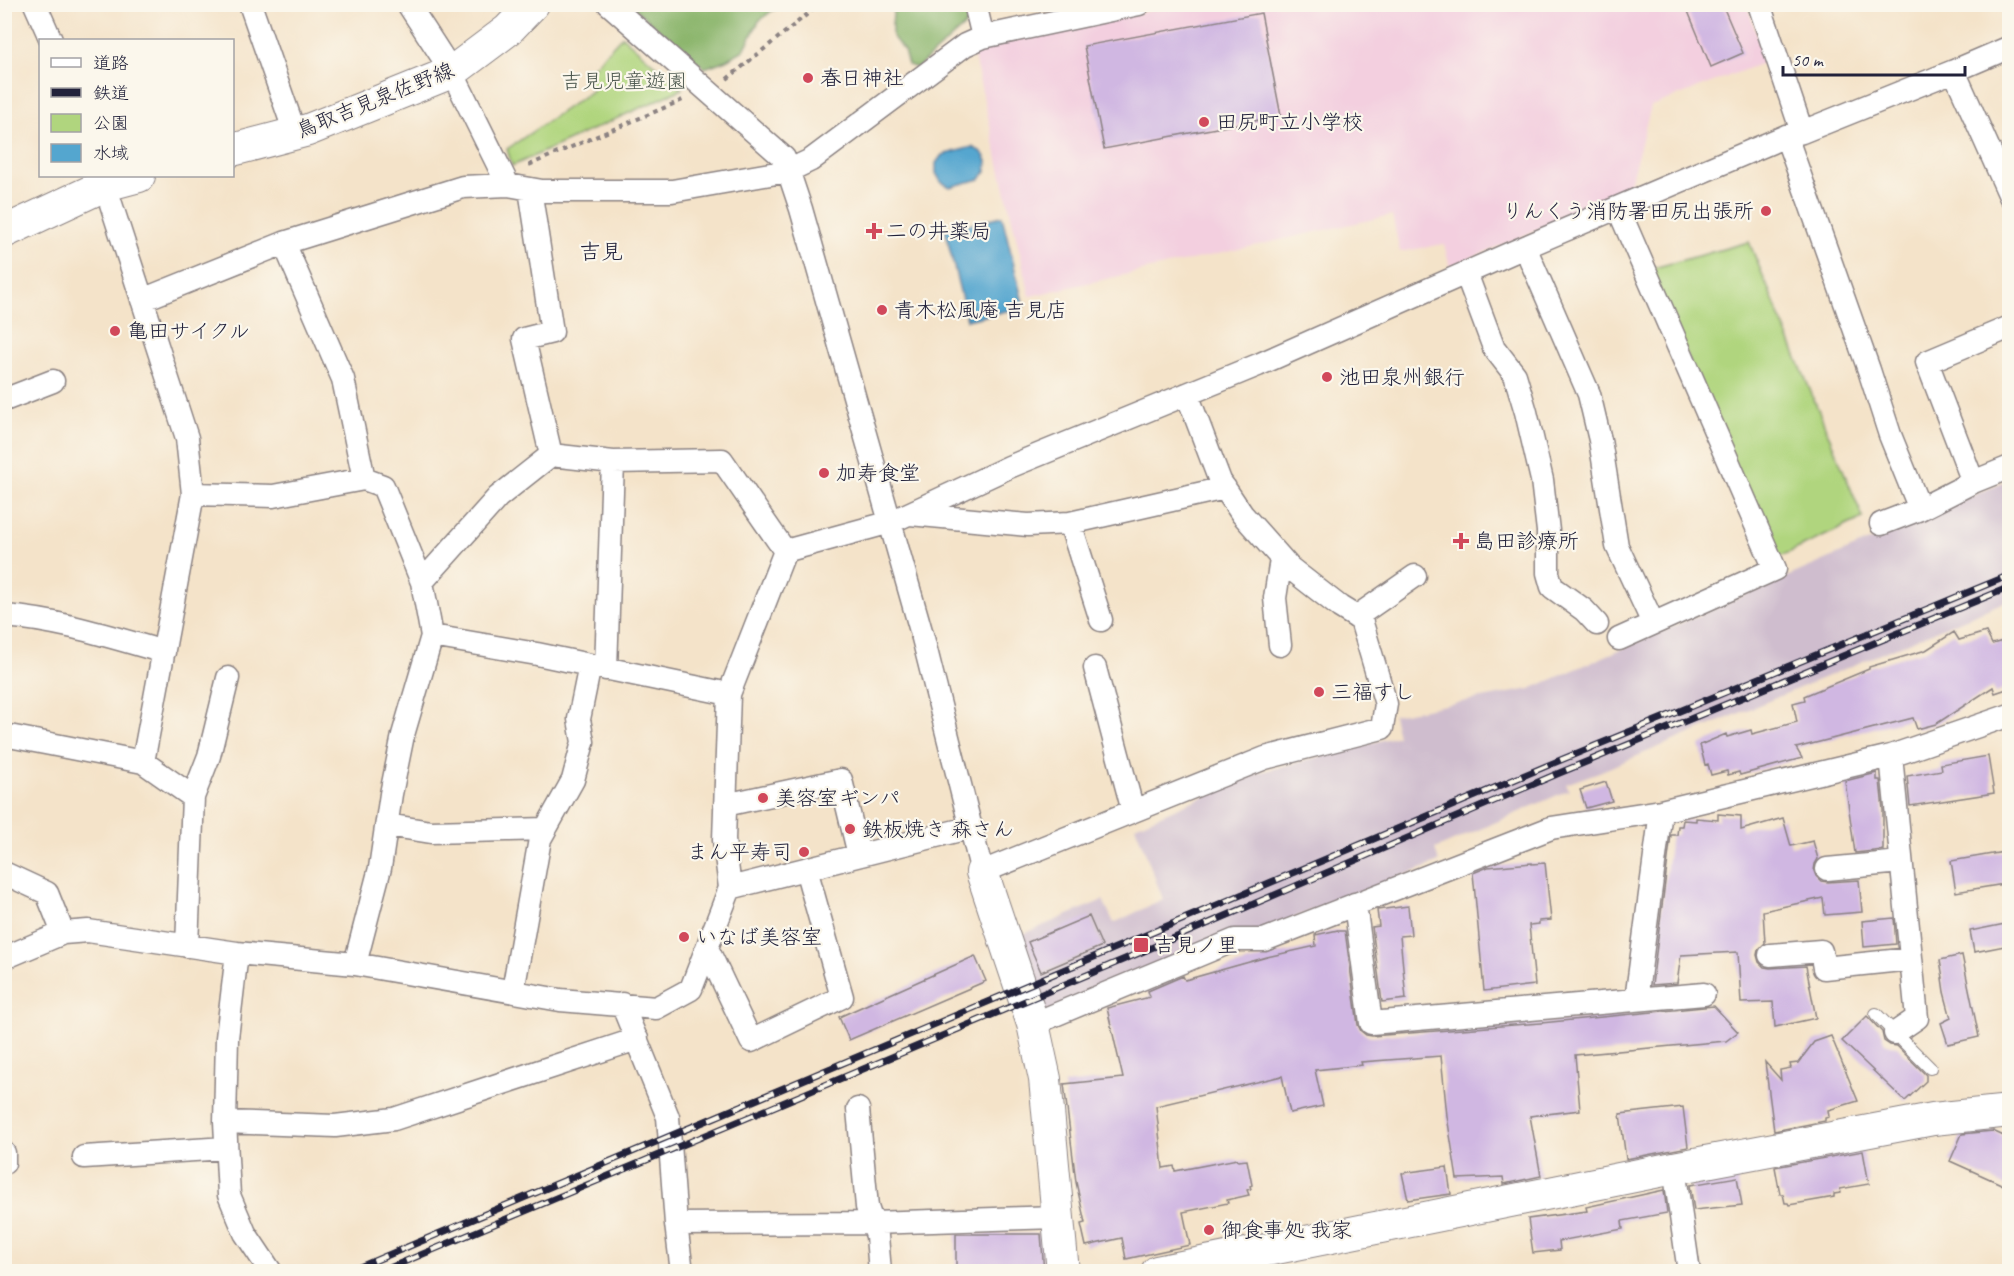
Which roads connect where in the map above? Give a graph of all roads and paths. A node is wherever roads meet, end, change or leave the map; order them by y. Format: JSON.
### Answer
{"nodes":[{"id":1,"x":35,"y":4,"type":"edge"},
{"id":2,"x":250,"y":4,"type":"edge"},
{"id":3,"x":408,"y":4,"type":"edge"},
{"id":4,"x":533,"y":4,"type":"edge"},
{"id":5,"x":609,"y":4,"type":"edge"},
{"id":6,"x":820,"y":4,"type":"edge"},
{"id":7,"x":975,"y":4,"type":"edge"},
{"id":8,"x":1139,"y":4,"type":"edge"},
{"id":9,"x":1759,"y":4,"type":"edge"},
{"id":10,"x":983,"y":37,"type":"junction"},
{"id":11,"x":51,"y":39,"type":"edge"},
{"id":12,"x":2010,"y":47,"type":"edge"},
{"id":13,"x":1954,"y":71,"type":"junction"},
{"id":14,"x":452,"y":72,"type":"junction"},
{"id":15,"x":705,"y":90,"type":"junction"},
{"id":16,"x":296,"y":133,"type":"junction"},
{"id":17,"x":1794,"y":134,"type":"junction"},
{"id":18,"x":234,"y":149,"type":"edge"},
{"id":19,"x":788,"y":171,"type":"junction"},
{"id":20,"x":130,"y":177,"type":"edge"},
{"id":21,"x":103,"y":180,"type":"edge"},
{"id":22,"x":505,"y":180,"type":"junction"},
{"id":23,"x":531,"y":189,"type":"junction"},
{"id":24,"x":2010,"y":196,"type":"edge"},
{"id":25,"x":1618,"y":208,"type":"junction"},
{"id":26,"x":4,"y":232,"type":"edge"},
{"id":27,"x":284,"y":243,"type":"junction"},
{"id":28,"x":1525,"y":247,"type":"junction"},
{"id":29,"x":1466,"y":273,"type":"junction"},
{"id":30,"x":142,"y":300,"type":"junction"},
{"id":31,"x":2010,"y":327,"type":"edge"},
{"id":32,"x":53,"y":381,"type":"dead end"},
{"id":33,"x":1186,"y":394,"type":"junction"},
{"id":34,"x":4,"y":400,"type":"edge"},
{"id":35,"x":551,"y":455,"type":"junction"},
{"id":36,"x":613,"y":462,"type":"junction"},
{"id":37,"x":2010,"y":467,"type":"edge"},
{"id":38,"x":364,"y":479,"type":"junction"},
{"id":39,"x":1973,"y":482,"type":"junction"},
{"id":40,"x":1225,"y":488,"type":"junction"},
{"id":41,"x":193,"y":494,"type":"junction"},
{"id":42,"x":1920,"y":509,"type":"junction"},
{"id":43,"x":899,"y":518,"type":"junction"},
{"id":44,"x":1070,"y":523,"type":"junction"},
{"id":45,"x":1881,"y":524,"type":"dead end"},
{"id":46,"x":785,"y":551,"type":"junction"},
{"id":47,"x":1281,"y":558,"type":"junction"},
{"id":48,"x":1415,"y":576,"type":"dead end"},
{"id":49,"x":422,"y":582,"type":"junction"},
{"id":50,"x":4,"y":616,"type":"edge"},
{"id":51,"x":1356,"y":617,"type":"junction"},
{"id":52,"x":1101,"y":620,"type":"dead end"},
{"id":53,"x":1653,"y":623,"type":"junction"},
{"id":54,"x":1597,"y":624,"type":"dead end"},
{"id":55,"x":432,"y":636,"type":"junction"},
{"id":56,"x":1619,"y":639,"type":"dead end"},
{"id":57,"x":1280,"y":645,"type":"dead end"},
{"id":58,"x":164,"y":652,"type":"junction"},
{"id":59,"x":598,"y":667,"type":"junction"},
{"id":60,"x":1095,"y":668,"type":"dead end"},
{"id":61,"x":228,"y":678,"type":"dead end"},
{"id":62,"x":729,"y":694,"type":"junction"},
{"id":63,"x":2009,"y":721,"type":"edge"},
{"id":64,"x":4,"y":735,"type":"edge"},
{"id":65,"x":1891,"y":756,"type":"junction"},
{"id":66,"x":143,"y":762,"type":"junction"},
{"id":67,"x":193,"y":797,"type":"junction"},
{"id":68,"x":725,"y":804,"type":"junction"},
{"id":69,"x":1133,"y":811,"type":"junction"},
{"id":70,"x":1661,"y":811,"type":"junction"},
{"id":71,"x":387,"y":825,"type":"junction"},
{"id":72,"x":972,"y":827,"type":"junction"},
{"id":73,"x":545,"y":829,"type":"junction"},
{"id":74,"x":859,"y":855,"type":"junction"},
{"id":75,"x":1901,"y":862,"type":"junction"},
{"id":76,"x":1827,"y":868,"type":"dead end"},
{"id":77,"x":806,"y":869,"type":"junction"},
{"id":78,"x":982,"y":872,"type":"junction"},
{"id":79,"x":4,"y":873,"type":"edge"},
{"id":80,"x":730,"y":888,"type":"junction"},
{"id":81,"x":1356,"y":904,"type":"junction"},
{"id":82,"x":63,"y":933,"type":"junction"},
{"id":83,"x":187,"y":946,"type":"junction"},
{"id":84,"x":707,"y":948,"type":"junction"},
{"id":85,"x":237,"y":953,"type":"junction"},
{"id":86,"x":1770,"y":955,"type":"dead end"},
{"id":87,"x":4,"y":958,"type":"edge"},
{"id":88,"x":1911,"y":959,"type":"junction"},
{"id":89,"x":355,"y":963,"type":"junction"},
{"id":90,"x":513,"y":992,"type":"junction"},
{"id":91,"x":1704,"y":994,"type":"dead end"},
{"id":92,"x":1636,"y":1000,"type":"junction"},
{"id":93,"x":622,"y":1004,"type":"junction"},
{"id":94,"x":1876,"y":1014,"type":"dead end"},
{"id":95,"x":1033,"y":1024,"type":"junction"},
{"id":96,"x":1895,"y":1033,"type":"junction"},
{"id":97,"x":636,"y":1039,"type":"junction"},
{"id":98,"x":1930,"y":1068,"type":"dead end"},
{"id":99,"x":858,"y":1109,"type":"dead end"},
{"id":100,"x":2010,"y":1111,"type":"edge"},
{"id":101,"x":225,"y":1122,"type":"junction"},
{"id":102,"x":226,"y":1148,"type":"junction"},
{"id":103,"x":4,"y":1153,"type":"edge"},
{"id":104,"x":84,"y":1157,"type":"dead end"},
{"id":105,"x":4,"y":1163,"type":"edge"},
{"id":106,"x":1674,"y":1168,"type":"junction"},
{"id":107,"x":1058,"y":1217,"type":"junction"},
{"id":108,"x":872,"y":1223,"type":"junction"},
{"id":109,"x":676,"y":1224,"type":"junction"},
{"id":110,"x":271,"y":1272,"type":"edge"},
{"id":111,"x":682,"y":1272,"type":"edge"},
{"id":112,"x":880,"y":1272,"type":"edge"},
{"id":113,"x":1063,"y":1272,"type":"edge"},
{"id":114,"x":1157,"y":1272,"type":"edge"},
{"id":115,"x":1689,"y":1272,"type":"edge"}],
"edges":[{"from":1,"to":11,"type":"street"},
{"from":2,"to":16,"type":"street"},
{"from":3,"to":14,"type":"street"},
{"from":4,"to":14,"type":"street","name":"鳥取吉見泉佐野線"},
{"from":5,"to":15,"type":"street"},
{"from":6,"to":15,"type":"path"},
{"from":7,"to":10,"type":"street"},
{"from":8,"to":10,"type":"street"},
{"from":9,"to":17,"type":"street"},
{"from":10,"to":19,"type":"street"},
{"from":12,"to":13,"type":"street"},
{"from":13,"to":17,"type":"street"},
{"from":13,"to":24,"type":"street"},
{"from":14,"to":16,"type":"street","name":"鳥取吉見泉佐野線"},
{"from":14,"to":22,"type":"street"},
{"from":15,"to":19,"type":"street"},
{"from":15,"to":22,"type":"path"},
{"from":16,"to":18,"type":"street","name":"鳥取吉見泉佐野線"},
{"from":17,"to":25,"type":"street"},
{"from":17,"to":42,"type":"street"},
{"from":19,"to":23,"type":"street"},
{"from":19,"to":43,"type":"street"},
{"from":20,"to":21,"type":"street"},
{"from":21,"to":26,"type":"street"},
{"from":21,"to":30,"type":"street"},
{"from":22,"to":23,"type":"street"},
{"from":22,"to":27,"type":"street"},
{"from":23,"to":35,"type":"street"},
{"from":25,"to":28,"type":"street"},
{"from":25,"to":53,"type":"street"},
{"from":27,"to":30,"type":"street"},
{"from":27,"to":38,"type":"street"},
{"from":28,"to":29,"type":"street"},
{"from":28,"to":53,"type":"street"},
{"from":29,"to":33,"type":"street"},
{"from":29,"to":54,"type":"street"},
{"from":30,"to":41,"type":"street"},
{"from":31,"to":39,"type":"street"},
{"from":32,"to":34,"type":"street"},
{"from":33,"to":40,"type":"street"},
{"from":33,"to":43,"type":"street"},
{"from":35,"to":36,"type":"street"},
{"from":35,"to":49,"type":"street"},
{"from":36,"to":46,"type":"street"},
{"from":36,"to":59,"type":"street"},
{"from":37,"to":39,"type":"street"},
{"from":38,"to":41,"type":"street"},
{"from":38,"to":49,"type":"street"},
{"from":39,"to":42,"type":"street"},
{"from":40,"to":44,"type":"street"},
{"from":40,"to":47,"type":"street"},
{"from":41,"to":58,"type":"street"},
{"from":42,"to":45,"type":"street"},
{"from":43,"to":44,"type":"street"},
{"from":43,"to":46,"type":"street"},
{"from":43,"to":72,"type":"street"},
{"from":44,"to":52,"type":"street"},
{"from":46,"to":62,"type":"street"},
{"from":47,"to":51,"type":"street"},
{"from":47,"to":57,"type":"street"},
{"from":48,"to":51,"type":"street"},
{"from":49,"to":55,"type":"street"},
{"from":50,"to":58,"type":"street"},
{"from":51,"to":69,"type":"street"},
{"from":53,"to":56,"type":"street"},
{"from":55,"to":59,"type":"street"},
{"from":55,"to":71,"type":"street"},
{"from":58,"to":66,"type":"street"},
{"from":59,"to":62,"type":"street"},
{"from":59,"to":73,"type":"street"},
{"from":60,"to":69,"type":"street"},
{"from":61,"to":67,"type":"street"},
{"from":62,"to":68,"type":"street"},
{"from":63,"to":65,"type":"street"},
{"from":64,"to":66,"type":"street"},
{"from":65,"to":70,"type":"street"},
{"from":65,"to":75,"type":"street"},
{"from":66,"to":67,"type":"street"},
{"from":67,"to":83,"type":"street"},
{"from":68,"to":74,"type":"street"},
{"from":68,"to":80,"type":"street"},
{"from":69,"to":78,"type":"street"},
{"from":70,"to":81,"type":"street"},
{"from":70,"to":92,"type":"street"},
{"from":71,"to":73,"type":"street"},
{"from":71,"to":89,"type":"street"},
{"from":72,"to":74,"type":"street"},
{"from":72,"to":78,"type":"street"},
{"from":73,"to":90,"type":"street"},
{"from":74,"to":77,"type":"street"},
{"from":75,"to":76,"type":"street"},
{"from":75,"to":88,"type":"street"},
{"from":77,"to":80,"type":"street"},
{"from":77,"to":84,"type":"street"},
{"from":78,"to":95,"type":"street"},
{"from":79,"to":82,"type":"street"},
{"from":80,"to":84,"type":"street"},
{"from":81,"to":92,"type":"street"},
{"from":81,"to":95,"type":"street"},
{"from":82,"to":83,"type":"street"},
{"from":82,"to":87,"type":"street"},
{"from":83,"to":85,"type":"street"},
{"from":84,"to":93,"type":"street"},
{"from":85,"to":89,"type":"street"},
{"from":85,"to":101,"type":"street"},
{"from":86,"to":88,"type":"street"},
{"from":88,"to":96,"type":"street"},
{"from":89,"to":90,"type":"street"},
{"from":90,"to":93,"type":"street"},
{"from":91,"to":92,"type":"street"},
{"from":93,"to":97,"type":"street"},
{"from":94,"to":96,"type":"lane"},
{"from":95,"to":107,"type":"street"},
{"from":96,"to":98,"type":"lane"},
{"from":97,"to":101,"type":"street"},
{"from":97,"to":109,"type":"street"},
{"from":99,"to":108,"type":"street"},
{"from":100,"to":106,"type":"street"},
{"from":101,"to":102,"type":"street"},
{"from":102,"to":104,"type":"street"},
{"from":102,"to":110,"type":"street"},
{"from":103,"to":105,"type":"street"},
{"from":106,"to":114,"type":"street"},
{"from":106,"to":115,"type":"street"},
{"from":107,"to":108,"type":"street"},
{"from":107,"to":113,"type":"street"},
{"from":108,"to":109,"type":"street"},
{"from":108,"to":112,"type":"street"},
{"from":109,"to":111,"type":"street"}]}
